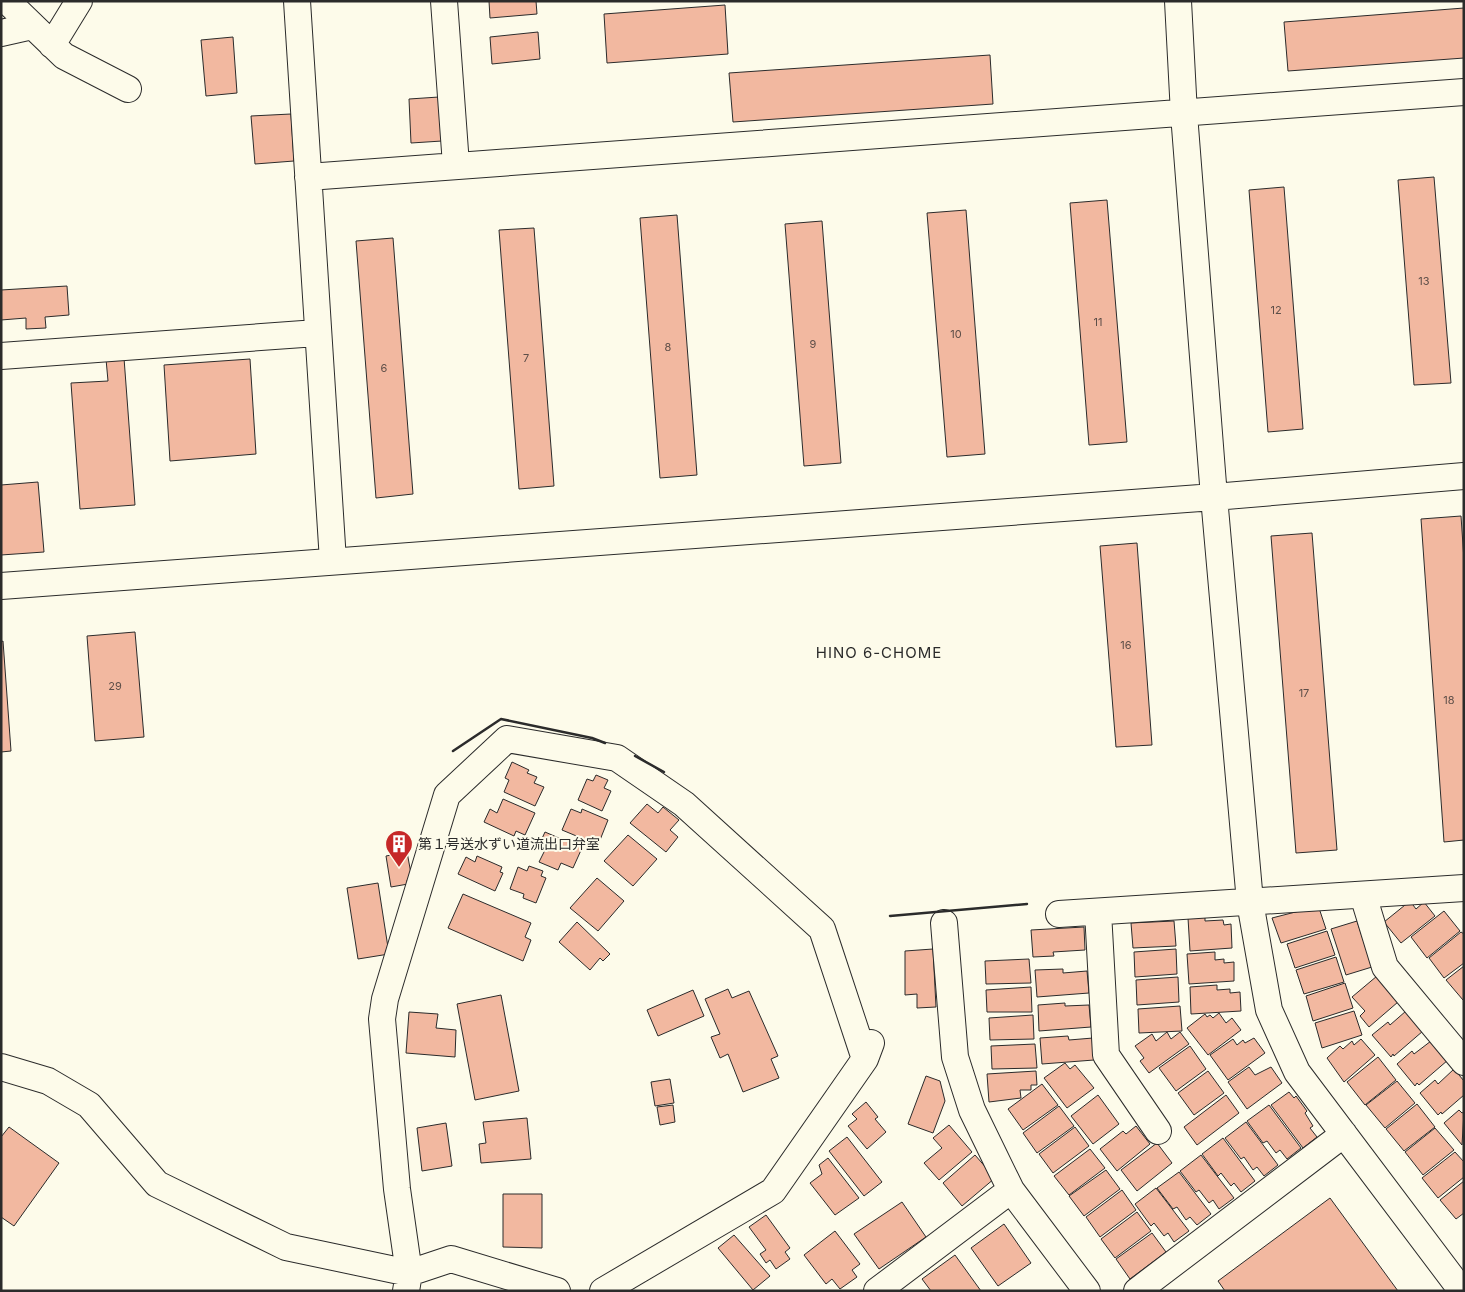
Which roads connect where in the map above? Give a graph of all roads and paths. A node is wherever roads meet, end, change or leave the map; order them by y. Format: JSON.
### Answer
{"nodes":[{"id":1,"x":6,"y":1,"type":"edge"},
{"id":2,"x":80,"y":1,"type":"edge"},
{"id":3,"x":297,"y":1,"type":"edge"},
{"id":4,"x":444,"y":1,"type":"edge"},
{"id":5,"x":1178,"y":1,"type":"edge"},
{"id":6,"x":32,"y":26,"type":"junction"},
{"id":7,"x":1,"y":33,"type":"edge"},
{"id":8,"x":52,"y":45,"type":"junction"},
{"id":9,"x":128,"y":89,"type":"dead end"},
{"id":10,"x":1464,"y":92,"type":"edge"},
{"id":11,"x":1184,"y":114,"type":"junction"},
{"id":12,"x":456,"y":165,"type":"junction"},
{"id":13,"x":308,"y":177,"type":"junction"},
{"id":14,"x":317,"y":333,"type":"junction"},
{"id":15,"x":1,"y":356,"type":"edge"},
{"id":16,"x":1464,"y":476,"type":"edge"},
{"id":17,"x":1214,"y":497,"type":"junction"},
{"id":18,"x":334,"y":561,"type":"junction"},
{"id":19,"x":1,"y":586,"type":"edge"},
{"id":20,"x":1464,"y":888,"type":"edge"},
{"id":21,"x":1363,"y":895,"type":"junction"},
{"id":22,"x":1250,"y":902,"type":"junction"},
{"id":23,"x":1098,"y":912,"type":"junction"},
{"id":24,"x":1059,"y":914,"type":"dead end"},
{"id":25,"x":944,"y":923,"type":"dead end"},
{"id":26,"x":1464,"y":1062,"type":"edge"},
{"id":27,"x":1,"y":1066,"type":"edge"},
{"id":28,"x":1158,"y":1131,"type":"dead end"},
{"id":29,"x":1344,"y":1134,"type":"junction"},
{"id":30,"x":1011,"y":1190,"type":"junction"},
{"id":31,"x":408,"y":1282,"type":"edge"},
{"id":32,"x":557,"y":1291,"type":"edge"},
{"id":33,"x":603,"y":1291,"type":"edge"},
{"id":34,"x":877,"y":1291,"type":"edge"},
{"id":35,"x":1087,"y":1291,"type":"edge"},
{"id":36,"x":1137,"y":1291,"type":"edge"},
{"id":37,"x":1462,"y":1291,"type":"edge"}],
"edges":[{"from":1,"to":6,"type":"street"},
{"from":2,"to":8,"type":"street"},
{"from":3,"to":13,"type":"street"},
{"from":4,"to":12,"type":"street"},
{"from":5,"to":11,"type":"street"},
{"from":6,"to":7,"type":"street"},
{"from":6,"to":8,"type":"street"},
{"from":8,"to":9,"type":"street"},
{"from":10,"to":11,"type":"street"},
{"from":11,"to":12,"type":"street"},
{"from":11,"to":17,"type":"street"},
{"from":12,"to":13,"type":"street"},
{"from":13,"to":14,"type":"street"},
{"from":14,"to":15,"type":"street"},
{"from":14,"to":18,"type":"street"},
{"from":16,"to":17,"type":"street"},
{"from":17,"to":18,"type":"street"},
{"from":17,"to":22,"type":"street"},
{"from":18,"to":19,"type":"street"},
{"from":20,"to":21,"type":"street"},
{"from":21,"to":22,"type":"street"},
{"from":21,"to":26,"type":"street"},
{"from":22,"to":23,"type":"street"},
{"from":22,"to":29,"type":"street"},
{"from":23,"to":24,"type":"street"},
{"from":23,"to":28,"type":"street"},
{"from":25,"to":30,"type":"street"},
{"from":27,"to":31,"type":"street"},
{"from":29,"to":36,"type":"street"},
{"from":29,"to":37,"type":"street"},
{"from":30,"to":34,"type":"street"},
{"from":30,"to":35,"type":"street"},
{"from":31,"to":32,"type":"street"},
{"from":31,"to":33,"type":"street"}]}
